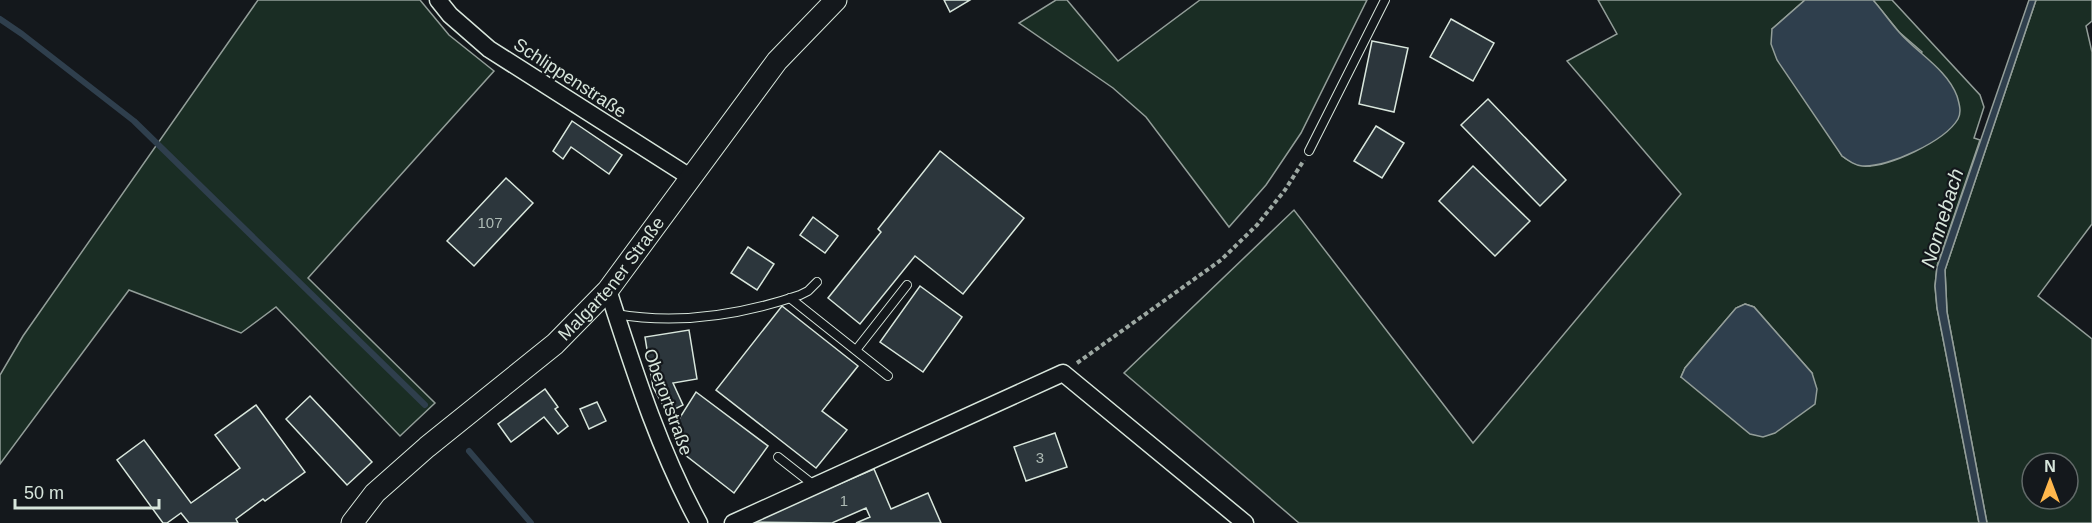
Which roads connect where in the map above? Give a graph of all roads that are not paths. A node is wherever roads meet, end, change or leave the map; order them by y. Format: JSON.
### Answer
{"nodes":[{"id":1,"x":438,"y":0,"type":"edge"},
{"id":2,"x":836,"y":0,"type":"edge"},
{"id":3,"x":1385,"y":0,"type":"edge"},
{"id":4,"x":1309,"y":151,"type":"road end"},
{"id":5,"x":690,"y":177,"type":"junction"},
{"id":6,"x":817,"y":282,"type":"dead end"},
{"id":7,"x":907,"y":285,"type":"dead end"},
{"id":8,"x":608,"y":291,"type":"junction"},
{"id":9,"x":790,"y":298,"type":"junction"},
{"id":10,"x":616,"y":314,"type":"junction"},
{"id":11,"x":856,"y":350,"type":"junction"},
{"id":12,"x":888,"y":376,"type":"dead end"},
{"id":13,"x":778,"y":458,"type":"dead end"},
{"id":14,"x":816,"y":486,"type":"junction"},
{"id":15,"x":352,"y":523,"type":"edge"},
{"id":16,"x":699,"y":523,"type":"edge"},
{"id":17,"x":733,"y":523,"type":"edge"},
{"id":18,"x":1245,"y":523,"type":"edge"}],
"edges":[{"from":1,"to":5,"type":"street","name":"Schlippenstraße"},
{"from":2,"to":5,"type":"street","name":"Malgartener Straße"},
{"from":3,"to":4,"type":"lane"},
{"from":5,"to":8,"type":"street","name":"Malgartener Straße"},
{"from":6,"to":9,"type":"lane"},
{"from":7,"to":11,"type":"lane"},
{"from":8,"to":10,"type":"street","name":"Oberortstraße"},
{"from":8,"to":15,"type":"street","name":"Malgartener Straße"},
{"from":9,"to":10,"type":"lane"},
{"from":9,"to":11,"type":"lane"},
{"from":10,"to":16,"type":"street","name":"Oberortstraße"},
{"from":11,"to":12,"type":"lane"},
{"from":13,"to":14,"type":"lane"},
{"from":14,"to":17,"type":"street"},
{"from":14,"to":18,"type":"street"}]}
